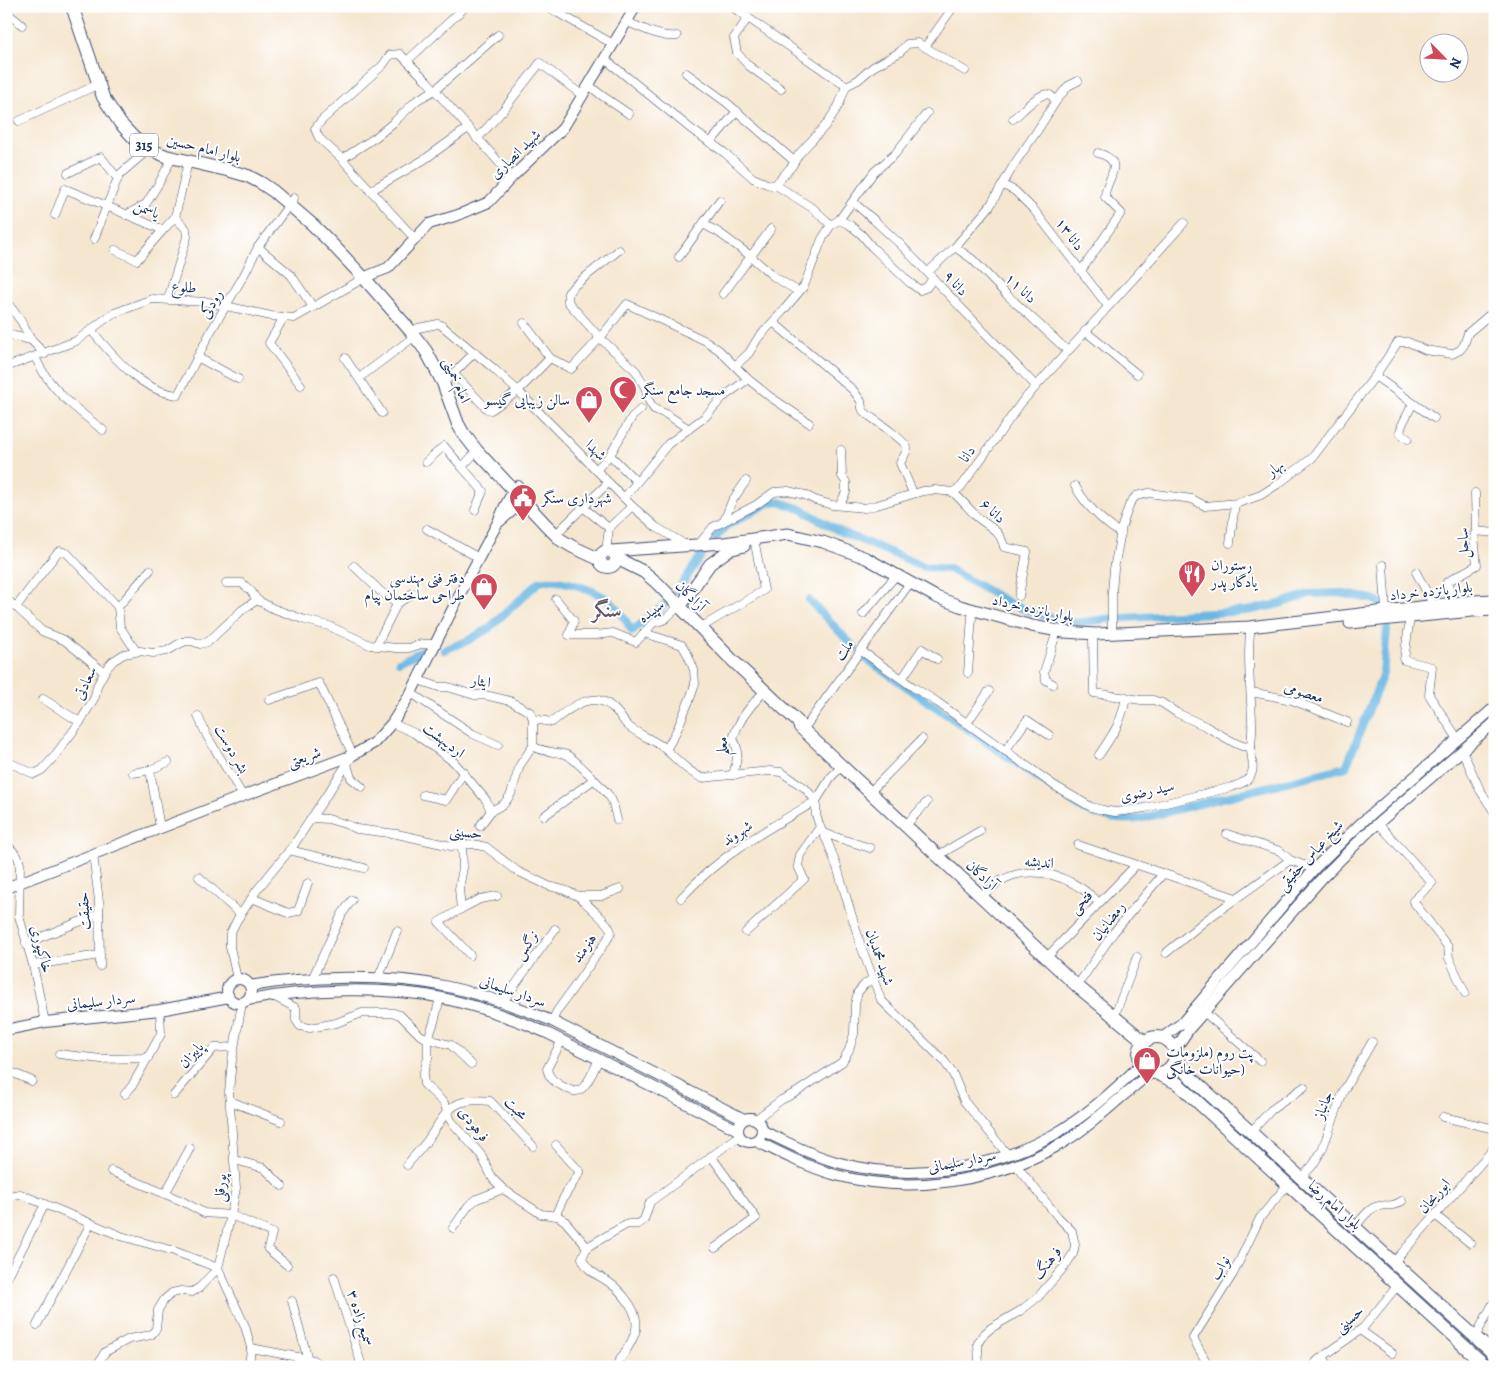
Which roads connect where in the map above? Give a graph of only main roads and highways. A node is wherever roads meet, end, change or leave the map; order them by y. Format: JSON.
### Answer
{"nodes":[{"id":1,"x":72,"y":6,"type":"edge"},
{"id":2,"x":80,"y":6,"type":"edge"},
{"id":3,"x":291,"y":201,"type":"junction"},
{"id":4,"x":448,"y":378,"type":"junction"},
{"id":5,"x":516,"y":488,"type":"junction"},
{"id":6,"x":608,"y":556,"type":"junction"},
{"id":7,"x":909,"y":584,"type":"junction"},
{"id":8,"x":1495,"y":600,"type":"edge"},
{"id":9,"x":678,"y":608,"type":"junction"},
{"id":10,"x":1495,"y":610,"type":"edge"},
{"id":11,"x":1338,"y":620,"type":"junction"},
{"id":12,"x":802,"y":728,"type":"junction"},
{"id":13,"x":1145,"y":1042,"type":"junction"},
{"id":14,"x":1174,"y":1054,"type":"junction"},
{"id":15,"x":1154,"y":1073,"type":"junction"},
{"id":16,"x":1495,"y":1355,"type":"edge"},
{"id":17,"x":1487,"y":1367,"type":"edge"}],
"edges":[{"from":1,"to":3,"type":"main road","name":"بلوار امام حسین","number":"315"},
{"from":2,"to":3,"type":"main road","name":"بلوار امام حسین"},
{"from":3,"to":4,"type":"main road","name":"امام خمینی"},
{"from":4,"to":5,"type":"main road","name":"امام خمینی"},
{"from":4,"to":5,"type":"main road","name":"امام خمینی"},
{"from":5,"to":6,"type":"main road","name":"امام خمینی"},
{"from":5,"to":6,"type":"main road","name":"امام خمینی"},
{"from":6,"to":7,"type":"main road","name":"بلوار پانزده خرداد"},
{"from":6,"to":9,"type":"main road","name":"آزادگان"},
{"from":7,"to":9,"type":"main road","name":"بلوار پانزده خرداد"},
{"from":7,"to":11,"type":"main road","name":"بلوار پانزده خرداد"},
{"from":7,"to":11,"type":"main road","name":"بلوار پانزده خرداد"},
{"from":8,"to":11,"type":"main road","name":"بلوار پانزده خرداد"},
{"from":9,"to":12,"type":"main road","name":"آزادگان"},
{"from":9,"to":12,"type":"main road","name":"آزادگان"},
{"from":10,"to":11,"type":"main road","name":"بلوار پانزده خرداد"},
{"from":12,"to":13,"type":"main road","name":"آزادگان"},
{"from":13,"to":14,"type":"main road"},
{"from":13,"to":15,"type":"main road"},
{"from":14,"to":15,"type":"main road"},
{"from":14,"to":16,"type":"main road","name":"بلوار امام رضا"},
{"from":15,"to":17,"type":"main road","name":"بلوار امام رضا"}]}
